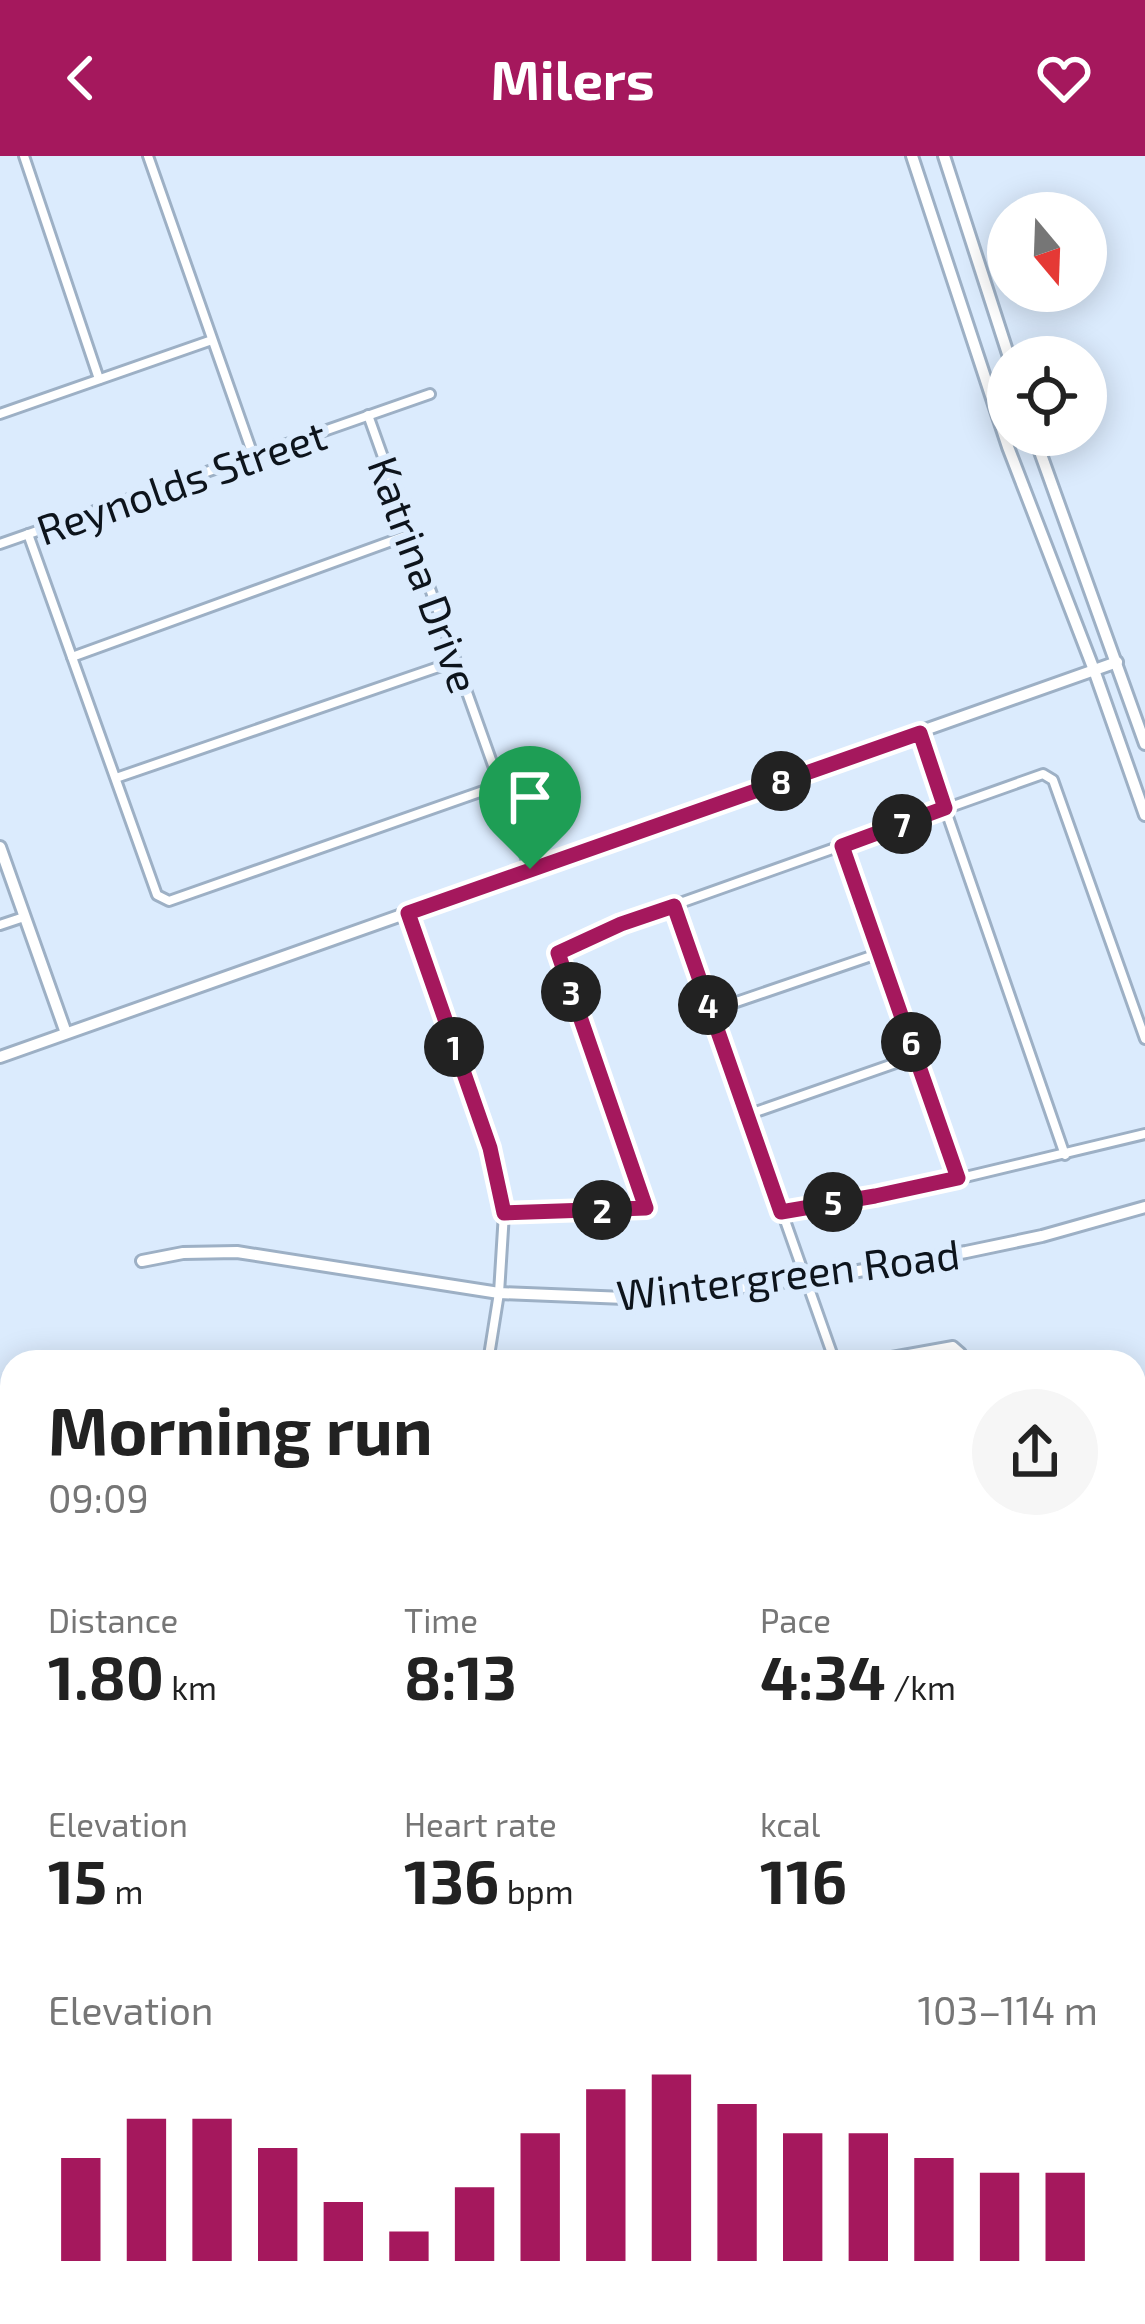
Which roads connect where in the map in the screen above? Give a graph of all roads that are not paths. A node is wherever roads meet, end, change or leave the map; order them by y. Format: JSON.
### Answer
{"nodes":[{"id":1,"x":24,"y":156,"type":"edge"},
{"id":2,"x":148,"y":156,"type":"edge"},
{"id":3,"x":912,"y":156,"type":"edge"},
{"id":4,"x":944,"y":156,"type":"edge"},
{"id":5,"x":1002,"y":336,"type":"edge"},
{"id":6,"x":212,"y":340,"type":"junction"},
{"id":7,"x":99,"y":380,"type":"junction"},
{"id":8,"x":987,"y":385,"type":"edge"},
{"id":9,"x":430,"y":394,"type":"dead end"},
{"id":10,"x":0,"y":414,"type":"edge"},
{"id":11,"x":368,"y":415,"type":"junction"},
{"id":12,"x":253,"y":455,"type":"junction"},
{"id":13,"x":1013,"y":456,"type":"edge"},
{"id":14,"x":1042,"y":456,"type":"edge"},
{"id":15,"x":28,"y":534,"type":"junction"},
{"id":16,"x":411,"y":534,"type":"junction"},
{"id":17,"x":0,"y":544,"type":"edge"},
{"id":18,"x":72,"y":657,"type":"junction"},
{"id":19,"x":456,"y":661,"type":"junction"},
{"id":20,"x":1117,"y":662,"type":"junction"},
{"id":21,"x":1094,"y":670,"type":"junction"},
{"id":22,"x":920,"y":733,"type":"junction"},
{"id":23,"x":1145,"y":744,"type":"edge"},
{"id":24,"x":116,"y":778,"type":"junction"},
{"id":25,"x":500,"y":785,"type":"junction"},
{"id":26,"x":945,"y":808,"type":"junction"},
{"id":27,"x":1145,"y":815,"type":"edge"},
{"id":28,"x":842,"y":846,"type":"junction"},
{"id":29,"x":0,"y":847,"type":"edge"},
{"id":30,"x":530,"y":869,"type":"junction"},
{"id":31,"x":674,"y":906,"type":"junction"},
{"id":32,"x":408,"y":913,"type":"junction"},
{"id":33,"x":25,"y":917,"type":"junction"},
{"id":34,"x":0,"y":926,"type":"edge"},
{"id":35,"x":880,"y":953,"type":"junction"},
{"id":36,"x":710,"y":1011,"type":"junction"},
{"id":37,"x":66,"y":1034,"type":"junction"},
{"id":38,"x":1145,"y":1040,"type":"edge"},
{"id":39,"x":916,"y":1056,"type":"junction"},
{"id":40,"x":0,"y":1057,"type":"edge"},
{"id":41,"x":747,"y":1115,"type":"junction"},
{"id":42,"x":1145,"y":1134,"type":"edge"},
{"id":43,"x":1065,"y":1155,"type":"junction"},
{"id":44,"x":958,"y":1178,"type":"junction"},
{"id":45,"x":1145,"y":1207,"type":"edge"},
{"id":46,"x":781,"y":1212,"type":"junction"},
{"id":47,"x":504,"y":1213,"type":"junction"},
{"id":48,"x":142,"y":1261,"type":"dead end"},
{"id":49,"x":804,"y":1279,"type":"junction"},
{"id":50,"x":499,"y":1292,"type":"junction"},
{"id":51,"x":490,"y":1350,"type":"edge"},
{"id":52,"x":831,"y":1350,"type":"edge"},
{"id":53,"x":931,"y":1350,"type":"edge"},
{"id":54,"x":958,"y":1350,"type":"edge"}],
"edges":[{"from":1,"to":7,"type":"street"},
{"from":2,"to":6,"type":"street"},
{"from":3,"to":8,"type":"main road"},
{"from":4,"to":5,"type":"main road"},
{"from":6,"to":7,"type":"street"},
{"from":6,"to":12,"type":"street"},
{"from":7,"to":10,"type":"street"},
{"from":9,"to":11,"type":"street","name":"Reynolds Street"},
{"from":11,"to":12,"type":"street","name":"Reynolds Street"},
{"from":11,"to":16,"type":"street","name":"Katrina Drive"},
{"from":12,"to":15,"type":"street","name":"Reynolds Street"},
{"from":13,"to":21,"type":"main road"},
{"from":14,"to":20,"type":"main road"},
{"from":15,"to":17,"type":"street","name":"Reynolds Street"},
{"from":15,"to":18,"type":"street"},
{"from":16,"to":18,"type":"street"},
{"from":16,"to":19,"type":"street","name":"Katrina Drive"},
{"from":18,"to":24,"type":"street"},
{"from":19,"to":24,"type":"street"},
{"from":19,"to":25,"type":"street","name":"Katrina Drive"},
{"from":20,"to":21,"type":"main road"},
{"from":20,"to":23,"type":"main road"},
{"from":21,"to":22,"type":"main road"},
{"from":21,"to":27,"type":"main road"},
{"from":22,"to":26,"type":"street"},
{"from":22,"to":30,"type":"main road"},
{"from":24,"to":25,"type":"street"},
{"from":25,"to":30,"type":"street","name":"Katrina Drive"},
{"from":26,"to":28,"type":"street"},
{"from":26,"to":38,"type":"street"},
{"from":26,"to":43,"type":"street"},
{"from":28,"to":31,"type":"street"},
{"from":28,"to":35,"type":"street"},
{"from":29,"to":33,"type":"main road"},
{"from":30,"to":32,"type":"main road"},
{"from":31,"to":36,"type":"street"},
{"from":31,"to":47,"type":"street"},
{"from":32,"to":37,"type":"main road"},
{"from":32,"to":47,"type":"street"},
{"from":33,"to":34,"type":"street"},
{"from":33,"to":37,"type":"main road"},
{"from":35,"to":36,"type":"street"},
{"from":35,"to":39,"type":"street"},
{"from":36,"to":41,"type":"street"},
{"from":37,"to":40,"type":"main road"},
{"from":39,"to":41,"type":"street"},
{"from":39,"to":44,"type":"street"},
{"from":41,"to":46,"type":"street"},
{"from":42,"to":43,"type":"street"},
{"from":43,"to":44,"type":"street"},
{"from":44,"to":46,"type":"street"},
{"from":45,"to":49,"type":"main road","name":"Wintergreen Road"},
{"from":46,"to":49,"type":"street"},
{"from":47,"to":50,"type":"street"},
{"from":48,"to":50,"type":"main road","name":"Wintergreen Road"},
{"from":49,"to":50,"type":"main road","name":"Wintergreen Road"},
{"from":49,"to":52,"type":"street"},
{"from":50,"to":51,"type":"street"},
{"from":53,"to":54,"type":"street"}]}
